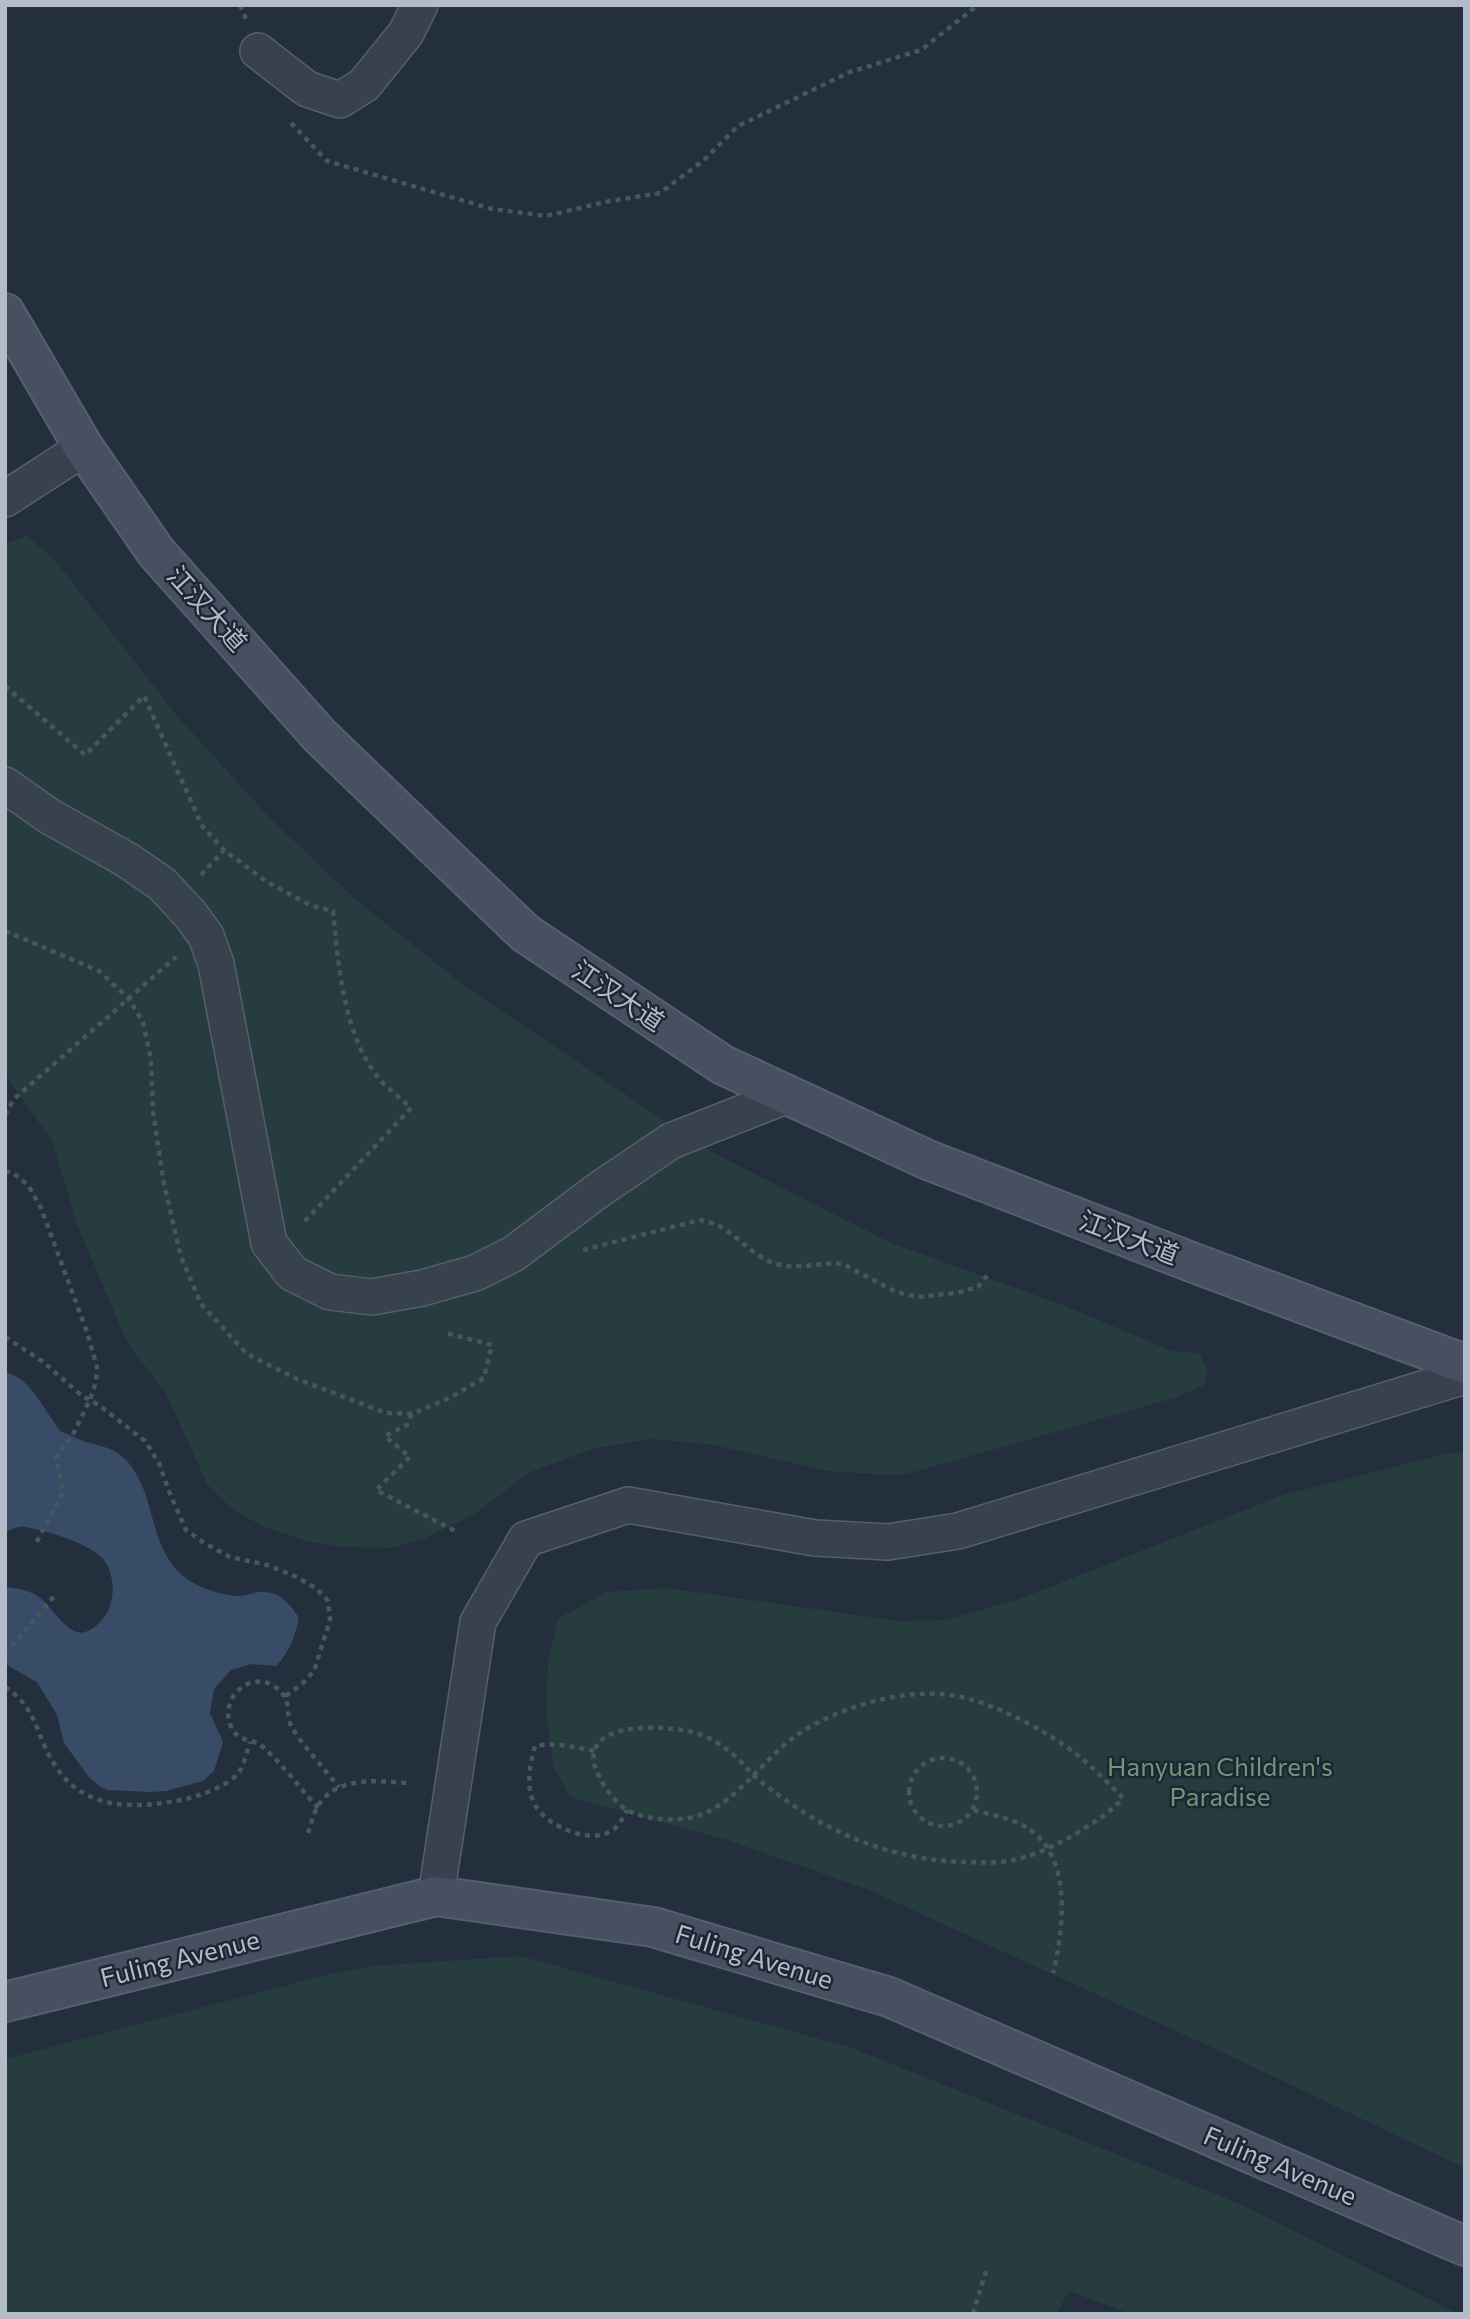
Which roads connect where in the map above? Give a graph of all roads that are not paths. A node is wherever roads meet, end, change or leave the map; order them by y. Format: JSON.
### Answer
{"nodes":[{"id":1,"x":420,"y":5,"type":"edge"},
{"id":2,"x":258,"y":51,"type":"road end"},
{"id":3,"x":5,"y":313,"type":"edge"},
{"id":4,"x":84,"y":449,"type":"junction"},
{"id":5,"x":5,"y":499,"type":"edge"},
{"id":6,"x":5,"y":785,"type":"edge"},
{"id":7,"x":788,"y":1095,"type":"junction"},
{"id":8,"x":1465,"y":1364,"type":"edge"},
{"id":9,"x":1465,"y":1376,"type":"edge"},
{"id":10,"x":436,"y":1896,"type":"junction"},
{"id":11,"x":5,"y":2002,"type":"edge"},
{"id":12,"x":1465,"y":2246,"type":"edge"}],
"edges":[{"from":1,"to":2,"type":"street"},
{"from":3,"to":4,"type":"main road","name":"江汉大道"},
{"from":4,"to":5,"type":"street"},
{"from":4,"to":7,"type":"main road","name":"江汉大道"},
{"from":6,"to":7,"type":"street"},
{"from":7,"to":8,"type":"main road","name":"江汉大道"},
{"from":9,"to":10,"type":"street"},
{"from":10,"to":11,"type":"main road","name":"Fuling Avenue"},
{"from":10,"to":12,"type":"main road","name":"Fuling Avenue"}]}
